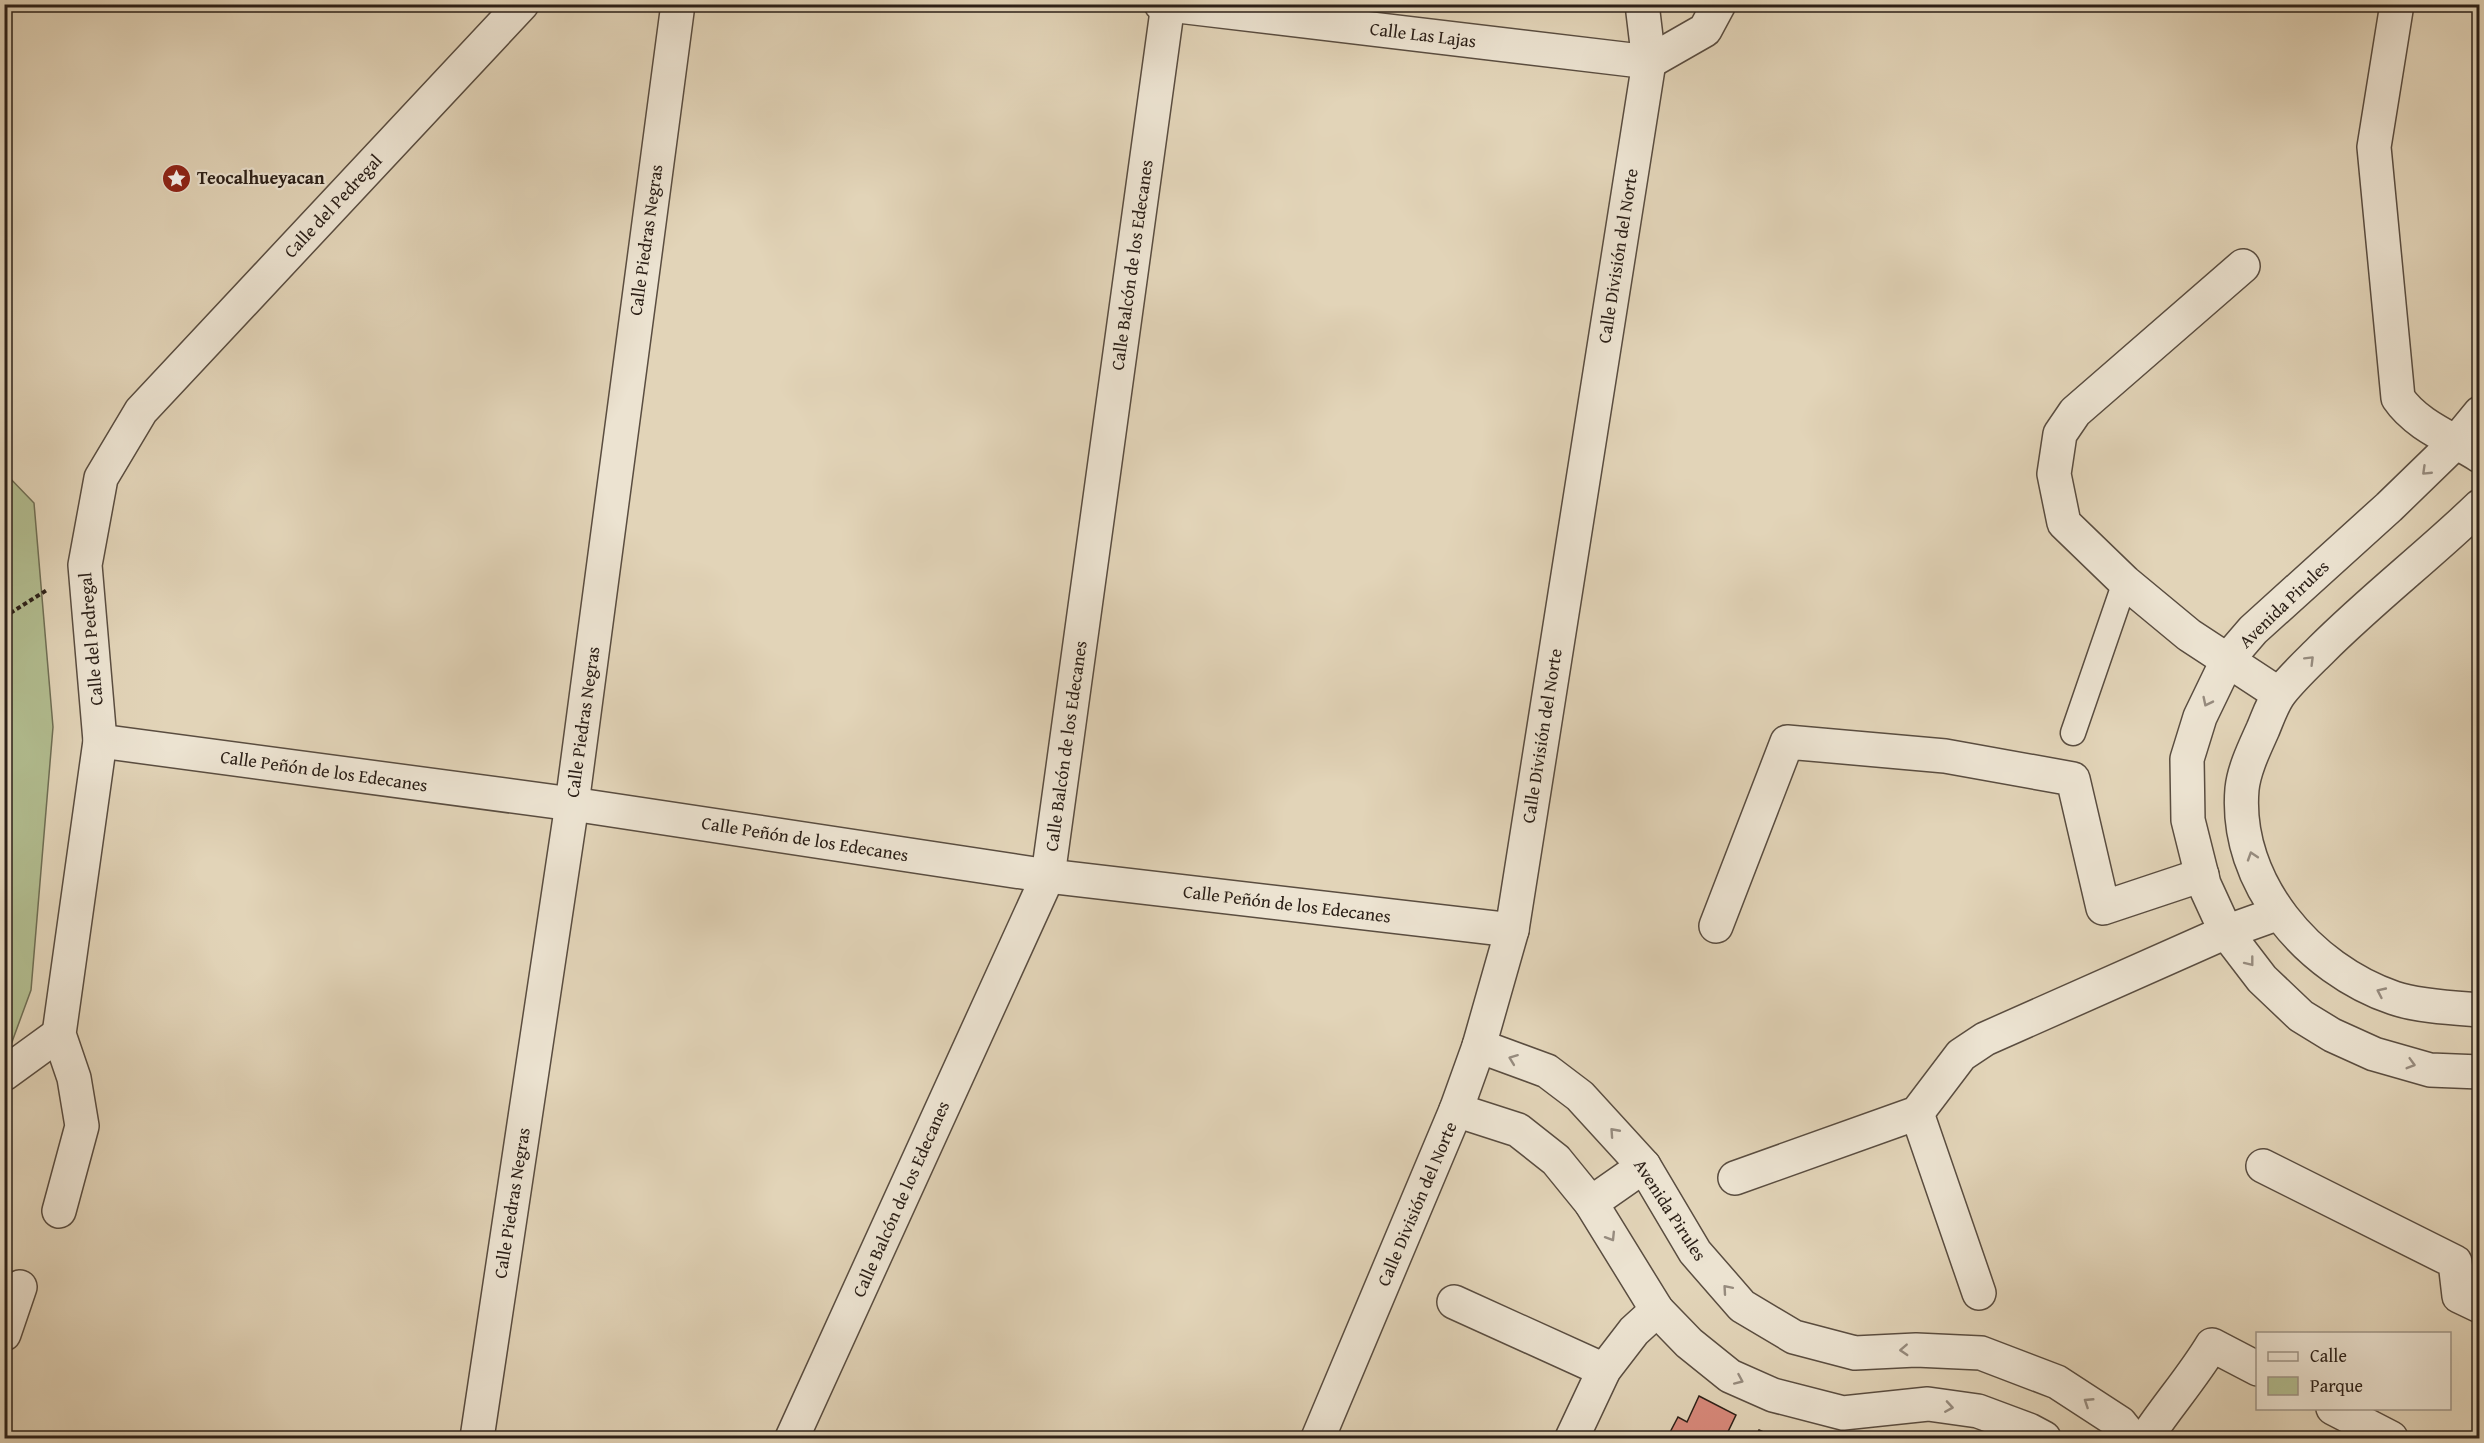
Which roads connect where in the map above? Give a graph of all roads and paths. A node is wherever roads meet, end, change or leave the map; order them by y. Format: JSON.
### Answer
{"nodes":[{"id":1,"x":522,"y":4,"type":"edge"},
{"id":2,"x":678,"y":4,"type":"edge"},
{"id":3,"x":1642,"y":4,"type":"edge"},
{"id":4,"x":1719,"y":4,"type":"edge"},
{"id":5,"x":2397,"y":4,"type":"edge"},
{"id":6,"x":1166,"y":5,"type":"edge"},
{"id":7,"x":1649,"y":62,"type":"junction"},
{"id":8,"x":2243,"y":266,"type":"dead end"},
{"id":9,"x":2480,"y":412,"type":"edge"},
{"id":10,"x":2468,"y":449,"type":"edge"},
{"id":11,"x":2480,"y":506,"type":"edge"},
{"id":12,"x":2125,"y":582,"type":"junction"},
{"id":13,"x":2228,"y":659,"type":"junction"},
{"id":14,"x":2279,"y":694,"type":"junction"},
{"id":15,"x":2073,"y":733,"type":"dead end"},
{"id":16,"x":100,"y":741,"type":"junction"},
{"id":17,"x":572,"y":804,"type":"junction"},
{"id":18,"x":4,"y":850,"type":"edge"},
{"id":19,"x":4,"y":860,"type":"edge"},
{"id":20,"x":2202,"y":875,"type":"junction"},
{"id":21,"x":1048,"y":876,"type":"junction"},
{"id":22,"x":2279,"y":913,"type":"junction"},
{"id":23,"x":1716,"y":926,"type":"dead end"},
{"id":24,"x":1512,"y":930,"type":"junction"},
{"id":25,"x":2226,"y":932,"type":"junction"},
{"id":26,"x":2480,"y":1010,"type":"edge"},
{"id":27,"x":58,"y":1034,"type":"junction"},
{"id":28,"x":1479,"y":1046,"type":"junction"},
{"id":29,"x":2480,"y":1072,"type":"edge"},
{"id":30,"x":4,"y":1074,"type":"edge"},
{"id":31,"x":1456,"y":1110,"type":"junction"},
{"id":32,"x":1917,"y":1113,"type":"junction"},
{"id":33,"x":1644,"y":1166,"type":"junction"},
{"id":34,"x":2264,"y":1166,"type":"dead end"},
{"id":35,"x":1735,"y":1178,"type":"dead end"},
{"id":36,"x":1591,"y":1203,"type":"junction"},
{"id":37,"x":59,"y":1211,"type":"dead end"},
{"id":38,"x":20,"y":1287,"type":"dead end"},
{"id":39,"x":1979,"y":1293,"type":"dead end"},
{"id":40,"x":1454,"y":1302,"type":"dead end"},
{"id":41,"x":2480,"y":1306,"type":"edge"},
{"id":42,"x":1657,"y":1310,"type":"junction"},
{"id":43,"x":4,"y":1334,"type":"edge"},
{"id":44,"x":2256,"y":1368,"type":"edge"},
{"id":45,"x":1604,"y":1370,"type":"junction"},
{"id":46,"x":2337,"y":1410,"type":"edge"},
{"id":47,"x":477,"y":1438,"type":"edge"},
{"id":48,"x":792,"y":1438,"type":"edge"},
{"id":49,"x":1318,"y":1438,"type":"edge"},
{"id":50,"x":1572,"y":1438,"type":"edge"},
{"id":51,"x":2044,"y":1438,"type":"edge"},
{"id":52,"x":2132,"y":1438,"type":"edge"},
{"id":53,"x":2146,"y":1438,"type":"edge"},
{"id":54,"x":2391,"y":1438,"type":"edge"}],
"edges":[{"from":1,"to":16,"type":"street","name":"Calle del Pedregal"},
{"from":2,"to":17,"type":"street","name":"Calle Piedras Negras"},
{"from":3,"to":7,"type":"street","name":"Calle División del Norte"},
{"from":4,"to":7,"type":"street"},
{"from":5,"to":10,"type":"street"},
{"from":6,"to":7,"type":"street","name":"Calle Las Lajas"},
{"from":6,"to":21,"type":"street","name":"Calle Balcón de los Edecanes"},
{"from":7,"to":24,"type":"street","name":"Calle División del Norte"},
{"from":8,"to":12,"type":"street"},
{"from":9,"to":10,"type":"street","name":"Avenida Pirules"},
{"from":10,"to":13,"type":"street","name":"Avenida Pirules","one_way":true},
{"from":14,"to":11,"type":"street","one_way":true},
{"from":12,"to":13,"type":"street"},
{"from":12,"to":15,"type":"lane"},
{"from":13,"to":14,"type":"street"},
{"from":13,"to":20,"type":"street","name":"Avenida Pirules","one_way":true},
{"from":22,"to":14,"type":"street","one_way":true},
{"from":16,"to":17,"type":"street","name":"Calle Peñón de los Edecanes"},
{"from":16,"to":27,"type":"street","name":"Calle del Pedregal"},
{"from":17,"to":21,"type":"street","name":"Calle Peñón de los Edecanes"},
{"from":17,"to":47,"type":"street","name":"Calle Piedras Negras"},
{"from":18,"to":19,"type":"path"},
{"from":20,"to":23,"type":"street"},
{"from":20,"to":25,"type":"street","name":"Avenida Pirules"},
{"from":21,"to":24,"type":"street","name":"Calle Peñón de los Edecanes"},
{"from":21,"to":48,"type":"street","name":"Calle Balcón de los Edecanes"},
{"from":22,"to":25,"type":"street"},
{"from":26,"to":22,"type":"street","one_way":true},
{"from":24,"to":28,"type":"street","name":"Calle División del Norte"},
{"from":25,"to":29,"type":"street","name":"Avenida Pirules","one_way":true},
{"from":25,"to":32,"type":"street"},
{"from":27,"to":30,"type":"street"},
{"from":27,"to":37,"type":"street","name":"Calle del Pedregal"},
{"from":28,"to":31,"type":"street","name":"Calle División del Norte"},
{"from":33,"to":28,"type":"street","name":"Avenida Pirules","one_way":true},
{"from":31,"to":36,"type":"street"},
{"from":31,"to":49,"type":"street","name":"Calle División del Norte"},
{"from":32,"to":35,"type":"street"},
{"from":32,"to":39,"type":"street"},
{"from":33,"to":36,"type":"street"},
{"from":52,"to":33,"type":"street","name":"Avenida Pirules","one_way":true},
{"from":34,"to":41,"type":"street"},
{"from":36,"to":42,"type":"street","one_way":true},
{"from":38,"to":43,"type":"street"},
{"from":40,"to":45,"type":"street"},
{"from":42,"to":45,"type":"street"},
{"from":42,"to":51,"type":"street","one_way":true},
{"from":44,"to":53,"type":"street"},
{"from":45,"to":50,"type":"street"},
{"from":46,"to":54,"type":"street"}]}
